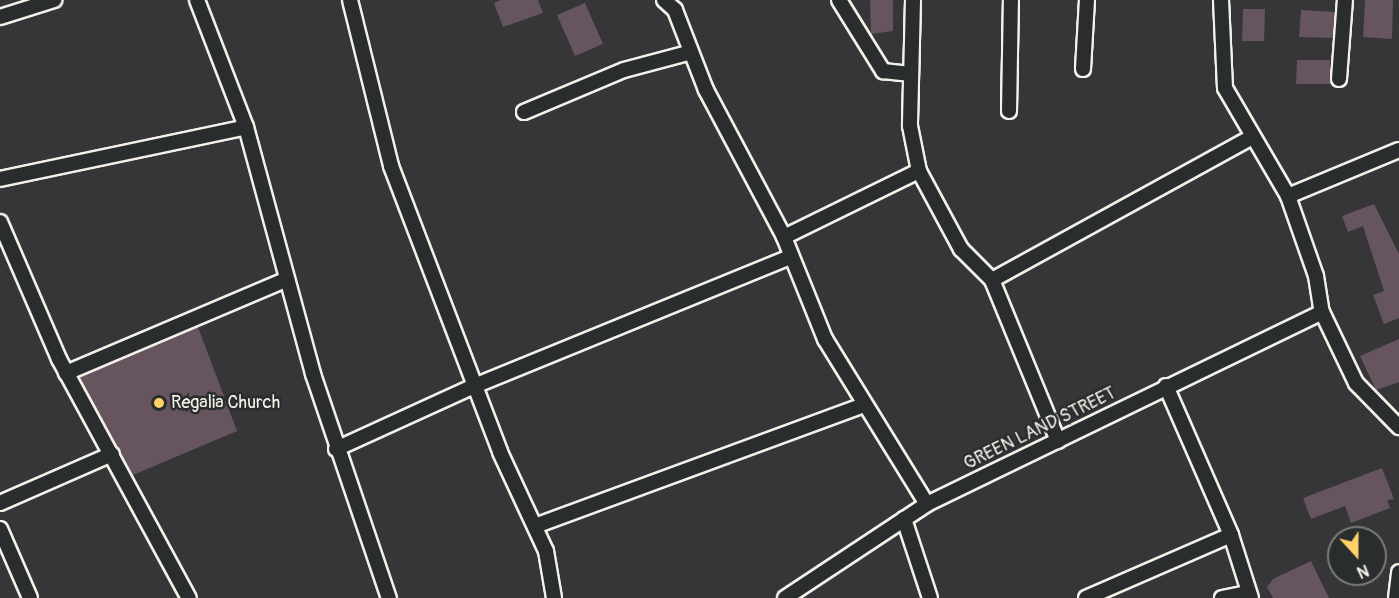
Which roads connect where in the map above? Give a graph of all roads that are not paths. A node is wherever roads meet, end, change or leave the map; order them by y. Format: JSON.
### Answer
{"nodes":[{"id":1,"x":54,"y":0,"type":"edge"},
{"id":2,"x":197,"y":0,"type":"edge"},
{"id":3,"x":664,"y":0,"type":"edge"},
{"id":4,"x":839,"y":0,"type":"edge"},
{"id":5,"x":913,"y":0,"type":"edge"},
{"id":6,"x":1011,"y":0,"type":"edge"},
{"id":7,"x":1087,"y":0,"type":"edge"},
{"id":8,"x":1221,"y":0,"type":"edge"},
{"id":9,"x":1345,"y":0,"type":"edge"},
{"id":10,"x":355,"y":2,"type":"edge"},
{"id":11,"x":0,"y":16,"type":"edge"},
{"id":12,"x":691,"y":52,"type":"junction"},
{"id":13,"x":1083,"y":69,"type":"dead end"},
{"id":14,"x":911,"y":74,"type":"junction"},
{"id":15,"x":1339,"y":79,"type":"dead end"},
{"id":16,"x":1009,"y":111,"type":"dead end"},
{"id":17,"x":524,"y":112,"type":"dead end"},
{"id":18,"x":246,"y":127,"type":"junction"},
{"id":19,"x":1250,"y":138,"type":"junction"},
{"id":20,"x":1399,"y":150,"type":"edge"},
{"id":21,"x":920,"y":171,"type":"junction"},
{"id":22,"x":0,"y":180,"type":"edge"},
{"id":23,"x":1288,"y":196,"type":"junction"},
{"id":24,"x":0,"y":222,"type":"edge"},
{"id":25,"x":784,"y":237,"type":"junction"},
{"id":26,"x":790,"y":257,"type":"junction"},
{"id":27,"x":287,"y":279,"type":"junction"},
{"id":28,"x":992,"y":280,"type":"junction"},
{"id":29,"x":1322,"y":312,"type":"junction"},
{"id":30,"x":66,"y":373,"type":"junction"},
{"id":31,"x":474,"y":386,"type":"junction"},
{"id":32,"x":1166,"y":386,"type":"junction"},
{"id":33,"x":864,"y":405,"type":"junction"},
{"id":34,"x":1399,"y":426,"type":"edge"},
{"id":35,"x":1058,"y":441,"type":"junction"},
{"id":36,"x":336,"y":449,"type":"junction"},
{"id":37,"x":112,"y":454,"type":"junction"},
{"id":38,"x":0,"y":503,"type":"edge"},
{"id":39,"x":927,"y":504,"type":"junction"},
{"id":40,"x":904,"y":519,"type":"junction"},
{"id":41,"x":535,"y":526,"type":"junction"},
{"id":42,"x":0,"y":530,"type":"edge"},
{"id":43,"x":1231,"y":535,"type":"junction"},
{"id":44,"x":1399,"y":572,"type":"edge"},
{"id":45,"x":1249,"y":596,"type":"edge"},
{"id":46,"x":30,"y":598,"type":"edge"},
{"id":47,"x":189,"y":598,"type":"edge"},
{"id":48,"x":389,"y":598,"type":"edge"},
{"id":49,"x":554,"y":598,"type":"edge"},
{"id":50,"x":785,"y":598,"type":"edge"},
{"id":51,"x":930,"y":598,"type":"edge"},
{"id":52,"x":1086,"y":598,"type":"edge"},
{"id":53,"x":1222,"y":598,"type":"edge"},
{"id":54,"x":1396,"y":598,"type":"edge"}],
"edges":[{"from":1,"to":11,"type":"street"},
{"from":2,"to":18,"type":"street"},
{"from":3,"to":12,"type":"street"},
{"from":4,"to":14,"type":"street"},
{"from":5,"to":14,"type":"street"},
{"from":6,"to":16,"type":"street"},
{"from":7,"to":13,"type":"street"},
{"from":8,"to":19,"type":"street"},
{"from":9,"to":15,"type":"street"},
{"from":10,"to":31,"type":"street"},
{"from":12,"to":17,"type":"street"},
{"from":12,"to":25,"type":"street"},
{"from":14,"to":21,"type":"street"},
{"from":18,"to":22,"type":"street"},
{"from":18,"to":27,"type":"street"},
{"from":19,"to":23,"type":"street"},
{"from":19,"to":28,"type":"street"},
{"from":20,"to":23,"type":"street"},
{"from":21,"to":25,"type":"street"},
{"from":21,"to":28,"type":"street"},
{"from":23,"to":29,"type":"street"},
{"from":24,"to":30,"type":"street"},
{"from":25,"to":26,"type":"street"},
{"from":26,"to":31,"type":"street"},
{"from":26,"to":33,"type":"street"},
{"from":27,"to":30,"type":"street"},
{"from":27,"to":36,"type":"street"},
{"from":28,"to":35,"type":"street"},
{"from":29,"to":32,"type":"street","name":"GREEN LAND STREET"},
{"from":29,"to":34,"type":"street"},
{"from":30,"to":37,"type":"street"},
{"from":31,"to":36,"type":"street"},
{"from":31,"to":41,"type":"street"},
{"from":32,"to":35,"type":"street","name":"GREEN LAND STREET"},
{"from":32,"to":43,"type":"street"},
{"from":33,"to":39,"type":"street"},
{"from":33,"to":41,"type":"street"},
{"from":35,"to":39,"type":"street","name":"GREEN LAND STREET"},
{"from":36,"to":48,"type":"street"},
{"from":37,"to":38,"type":"street"},
{"from":37,"to":47,"type":"street"},
{"from":39,"to":40,"type":"street","name":"GREEN LAND STREET"},
{"from":40,"to":50,"type":"street","name":"GREEN LAND STREET"},
{"from":40,"to":51,"type":"street"},
{"from":41,"to":49,"type":"street"},
{"from":42,"to":46,"type":"street"},
{"from":43,"to":45,"type":"street"},
{"from":43,"to":52,"type":"street"},
{"from":44,"to":54,"type":"street"},
{"from":45,"to":53,"type":"street"}]}
